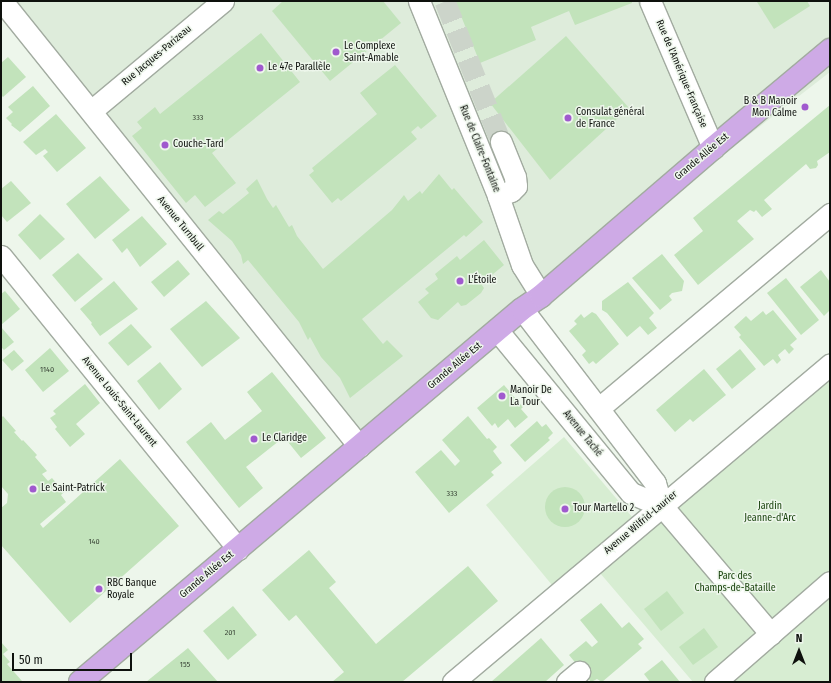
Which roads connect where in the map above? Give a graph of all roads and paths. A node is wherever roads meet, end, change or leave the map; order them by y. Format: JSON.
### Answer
{"nodes":[{"id":1,"x":2,"y":1,"type":"edge"},
{"id":2,"x":223,"y":1,"type":"edge"},
{"id":3,"x":419,"y":1,"type":"edge"},
{"id":4,"x":650,"y":1,"type":"edge"},
{"id":5,"x":830,"y":50,"type":"edge"},
{"id":6,"x":91,"y":111,"type":"junction"},
{"id":7,"x":501,"y":142,"type":"tunnel mouth"},
{"id":8,"x":713,"y":148,"type":"junction"},
{"id":9,"x":498,"y":196,"type":"junction"},
{"id":10,"x":830,"y":214,"type":"edge"},
{"id":11,"x":1,"y":256,"type":"edge"},
{"id":12,"x":541,"y":296,"type":"junction"},
{"id":13,"x":522,"y":309,"type":"junction"},
{"id":14,"x":497,"y":330,"type":"junction"},
{"id":15,"x":830,"y":365,"type":"edge"},
{"id":16,"x":599,"y":408,"type":"junction"},
{"id":17,"x":359,"y":446,"type":"junction"},
{"id":18,"x":662,"y":506,"type":"junction"},
{"id":19,"x":238,"y":549,"type":"junction"},
{"id":20,"x":830,"y":582,"type":"edge"},
{"id":21,"x":771,"y":634,"type":"junction"},
{"id":22,"x":722,"y":679,"type":"edge"},
{"id":23,"x":80,"y":682,"type":"edge"},
{"id":24,"x":453,"y":682,"type":"edge"}],
"edges":[{"from":1,"to":6,"type":"street","name":"Avenue Turnbull"},
{"from":2,"to":6,"type":"street","name":"Rue Jacques-Parizeau"},
{"from":3,"to":9,"type":"street","name":"Rue de Claire-Fontaine"},
{"from":4,"to":8,"type":"street","name":"Rue de l'Amérique-Française"},
{"from":5,"to":8,"type":"main road","name":"Grande Allée Est"},
{"from":6,"to":17,"type":"street","name":"Avenue Turnbull"},
{"from":7,"to":9,"type":"street"},
{"from":8,"to":12,"type":"main road","name":"Grande Allée Est"},
{"from":9,"to":12,"type":"street","name":"Rue de Claire-Fontaine"},
{"from":10,"to":16,"type":"street"},
{"from":11,"to":19,"type":"street","name":"Avenue Louis-Saint-Laurent"},
{"from":12,"to":13,"type":"main road","name":"Grande Allée Est"},
{"from":13,"to":14,"type":"main road","name":"Grande Allée Est"},
{"from":13,"to":16,"type":"street","name":"Avenue Taché"},
{"from":14,"to":17,"type":"main road","name":"Grande Allée Est"},
{"from":14,"to":18,"type":"street","name":"Avenue Taché"},
{"from":15,"to":18,"type":"street","name":"Avenue Wilfrid-Laurier"},
{"from":16,"to":18,"type":"street","name":"Avenue Taché"},
{"from":17,"to":19,"type":"main road","name":"Grande Allée Est"},
{"from":18,"to":21,"type":"street","name":"Avenue Taché"},
{"from":18,"to":24,"type":"street","name":"Avenue Wilfrid-Laurier"},
{"from":19,"to":23,"type":"main road","name":"Grande Allée Est"},
{"from":20,"to":21,"type":"street"},
{"from":21,"to":22,"type":"street"}]}
